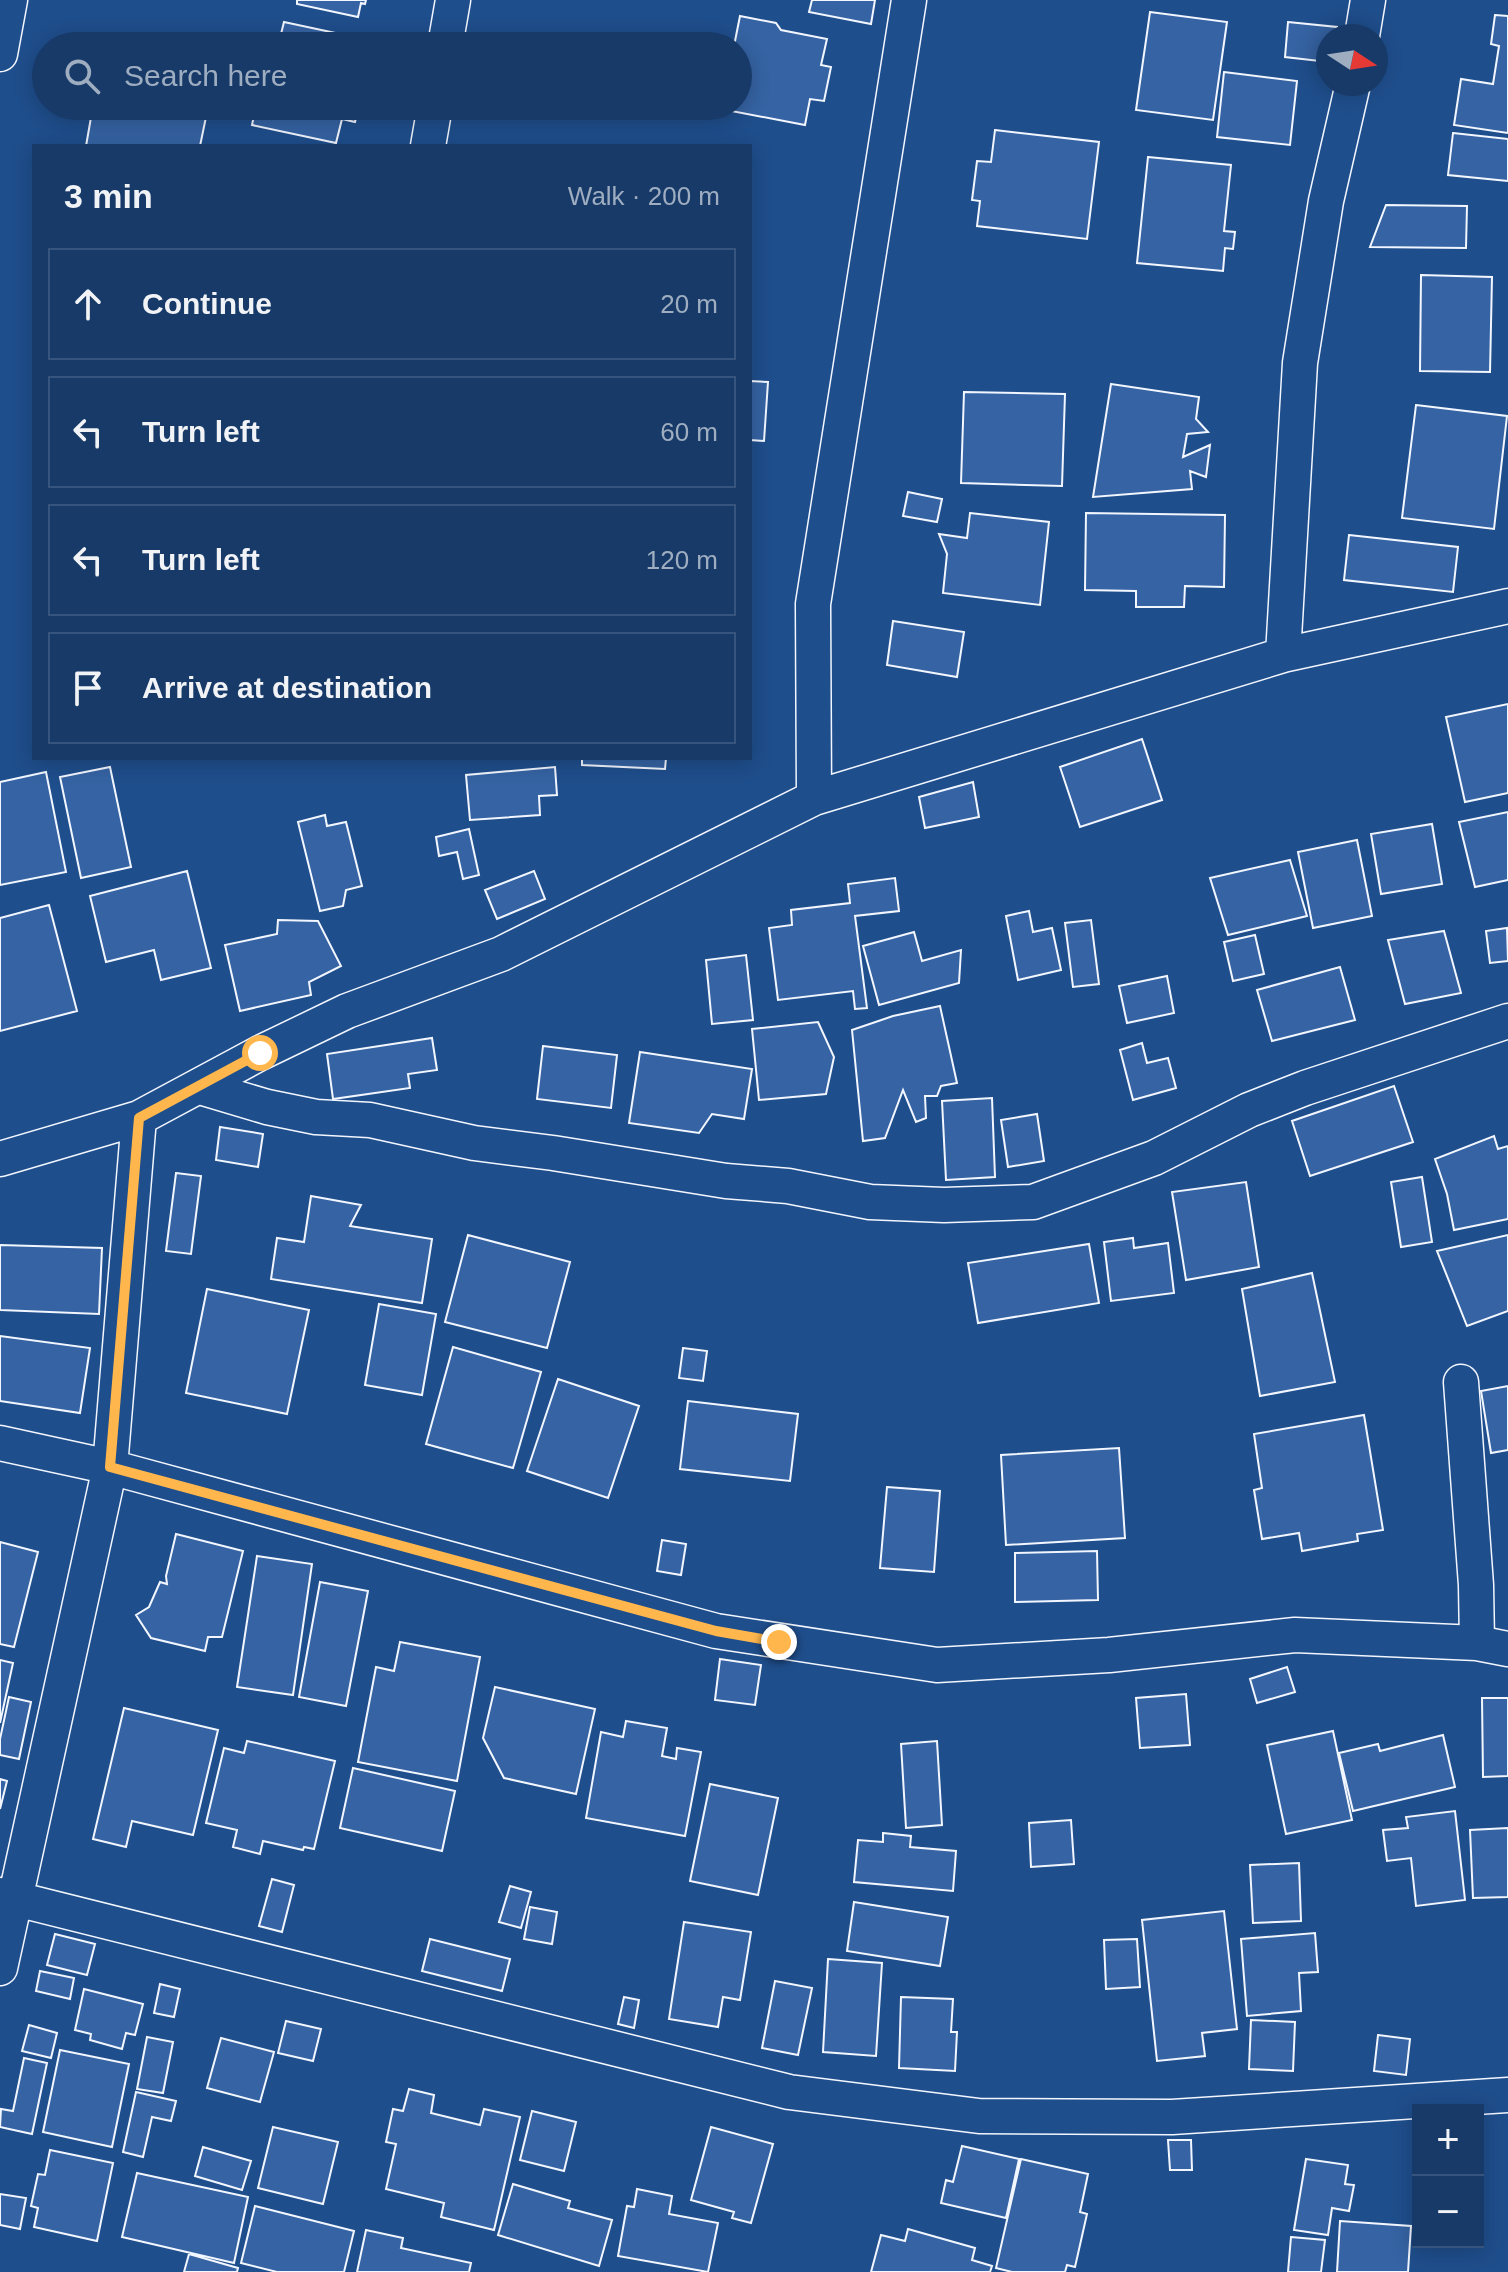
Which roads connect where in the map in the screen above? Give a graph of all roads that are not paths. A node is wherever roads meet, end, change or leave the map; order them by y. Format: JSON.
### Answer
{"nodes":[{"id":1,"x":10,"y":0,"type":"edge"},
{"id":2,"x":453,"y":0,"type":"edge"},
{"id":3,"x":909,"y":0,"type":"edge"},
{"id":4,"x":1368,"y":0,"type":"edge"},
{"id":5,"x":1364,"y":24,"type":"edge"},
{"id":6,"x":447,"y":32,"type":"edge"},
{"id":7,"x":0,"y":54,"type":"edge"},
{"id":8,"x":1350,"y":96,"type":"edge"},
{"id":9,"x":433,"y":120,"type":"edge"},
{"id":10,"x":428,"y":144,"type":"edge"},
{"id":11,"x":1508,"y":606,"type":"edge"},
{"id":12,"x":1283,"y":655,"type":"junction"},
{"id":13,"x":814,"y":798,"type":"junction"},
{"id":14,"x":1508,"y":1021,"type":"edge"},
{"id":15,"x":200,"y":1087,"type":"junction"},
{"id":16,"x":139,"y":1118,"type":"junction"},
{"id":17,"x":0,"y":1159,"type":"edge"},
{"id":18,"x":1461,"y":1382,"type":"dead end"},
{"id":19,"x":0,"y":1443,"type":"edge"},
{"id":20,"x":110,"y":1467,"type":"junction"},
{"id":21,"x":1493,"y":1646,"type":"edge"},
{"id":22,"x":8,"y":1897,"type":"edge"},
{"id":23,"x":0,"y":1968,"type":"edge"},
{"id":24,"x":1508,"y":2095,"type":"edge"}],
"edges":[{"from":1,"to":7,"type":"street"},
{"from":2,"to":6,"type":"street"},
{"from":3,"to":13,"type":"street"},
{"from":4,"to":5,"type":"street"},
{"from":8,"to":12,"type":"street"},
{"from":9,"to":10,"type":"street"},
{"from":11,"to":12,"type":"street"},
{"from":12,"to":13,"type":"street"},
{"from":13,"to":15,"type":"street"},
{"from":14,"to":15,"type":"street"},
{"from":15,"to":16,"type":"street"},
{"from":16,"to":17,"type":"street"},
{"from":16,"to":20,"type":"street"},
{"from":18,"to":21,"type":"street"},
{"from":19,"to":20,"type":"street"},
{"from":20,"to":21,"type":"street"},
{"from":20,"to":22,"type":"street"},
{"from":22,"to":23,"type":"street"},
{"from":22,"to":24,"type":"street"}]}
